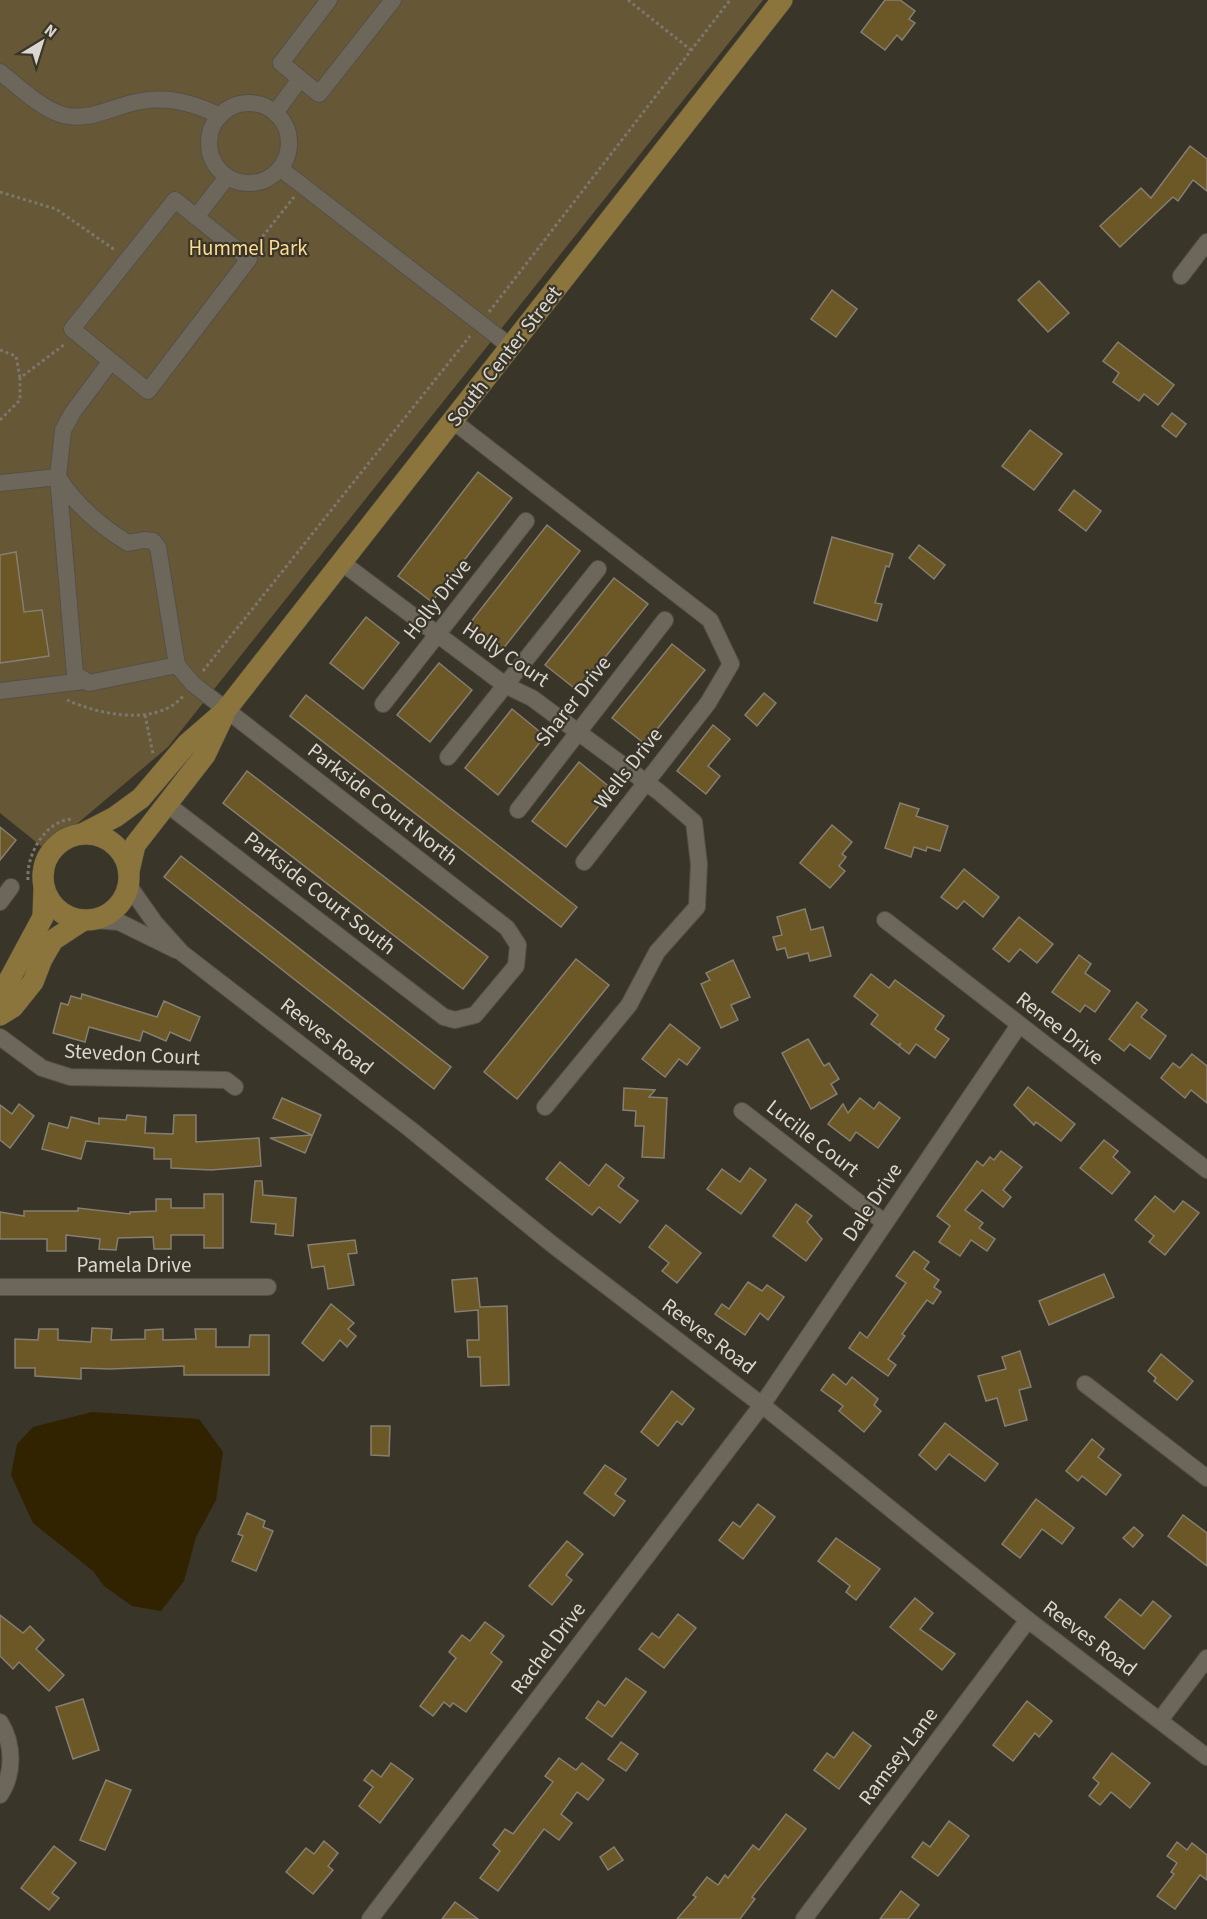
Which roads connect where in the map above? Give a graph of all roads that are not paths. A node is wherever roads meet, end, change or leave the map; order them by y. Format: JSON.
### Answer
{"nodes":[{"id":1,"x":329,"y":0,"type":"edge"},
{"id":2,"x":393,"y":0,"type":"edge"},
{"id":3,"x":782,"y":0,"type":"edge"},
{"id":4,"x":0,"y":72,"type":"edge"},
{"id":5,"x":300,"y":79,"type":"junction"},
{"id":6,"x":275,"y":113,"type":"junction"},
{"id":7,"x":220,"y":116,"type":"junction"},
{"id":8,"x":280,"y":169,"type":"junction"},
{"id":9,"x":227,"y":177,"type":"junction"},
{"id":10,"x":196,"y":217,"type":"junction"},
{"id":11,"x":1207,"y":242,"type":"edge"},
{"id":12,"x":1181,"y":276,"type":"dead end"},
{"id":13,"x":511,"y":347,"type":"junction"},
{"id":14,"x":111,"y":361,"type":"junction"},
{"id":15,"x":453,"y":421,"type":"junction"},
{"id":16,"x":58,"y":477,"type":"junction"},
{"id":17,"x":0,"y":483,"type":"edge"},
{"id":18,"x":526,"y":521,"type":"dead end"},
{"id":19,"x":341,"y":562,"type":"junction"},
{"id":20,"x":598,"y":569,"type":"dead end"},
{"id":21,"x":665,"y":620,"type":"dead end"},
{"id":22,"x":437,"y":635,"type":"junction"},
{"id":23,"x":177,"y":665,"type":"junction"},
{"id":24,"x":84,"y":681,"type":"junction"},
{"id":25,"x":505,"y":685,"type":"junction"},
{"id":26,"x":0,"y":691,"type":"edge"},
{"id":27,"x":383,"y":704,"type":"dead end"},
{"id":28,"x":225,"y":711,"type":"junction"},
{"id":29,"x":577,"y":733,"type":"junction"},
{"id":30,"x":448,"y":757,"type":"dead end"},
{"id":31,"x":646,"y":783,"type":"junction"},
{"id":32,"x":168,"y":805,"type":"junction"},
{"id":33,"x":518,"y":810,"type":"dead end"},
{"id":34,"x":82,"y":834,"type":"junction"},
{"id":35,"x":585,"y":862,"type":"dead end"},
{"id":36,"x":129,"y":878,"type":"junction"},
{"id":37,"x":11,"y":887,"type":"dead end"},
{"id":38,"x":44,"y":890,"type":"junction"},
{"id":39,"x":0,"y":902,"type":"edge"},
{"id":40,"x":885,"y":920,"type":"dead end"},
{"id":41,"x":88,"y":921,"type":"junction"},
{"id":42,"x":182,"y":953,"type":"junction"},
{"id":43,"x":0,"y":997,"type":"edge"},
{"id":44,"x":0,"y":1015,"type":"edge"},
{"id":45,"x":444,"y":1017,"type":"joint"},
{"id":46,"x":1019,"y":1025,"type":"junction"},
{"id":47,"x":0,"y":1037,"type":"edge"},
{"id":48,"x":235,"y":1087,"type":"dead end"},
{"id":49,"x":545,"y":1107,"type":"dead end"},
{"id":50,"x":742,"y":1111,"type":"dead end"},
{"id":51,"x":1207,"y":1170,"type":"edge"},
{"id":52,"x":885,"y":1223,"type":"junction"},
{"id":53,"x":0,"y":1287,"type":"edge"},
{"id":54,"x":268,"y":1287,"type":"dead end"},
{"id":55,"x":1085,"y":1384,"type":"dead end"},
{"id":56,"x":762,"y":1405,"type":"junction"},
{"id":57,"x":1207,"y":1478,"type":"edge"},
{"id":58,"x":1028,"y":1620,"type":"junction"},
{"id":59,"x":1207,"y":1658,"type":"edge"},
{"id":60,"x":1160,"y":1720,"type":"junction"},
{"id":61,"x":0,"y":1722,"type":"edge"},
{"id":62,"x":1207,"y":1757,"type":"edge"},
{"id":63,"x":0,"y":1795,"type":"edge"},
{"id":64,"x":370,"y":1919,"type":"edge"},
{"id":65,"x":804,"y":1919,"type":"edge"}],
"edges":[{"from":1,"to":5,"type":"street"},
{"from":2,"to":5,"type":"street"},
{"from":3,"to":13,"type":"main road","name":"South Center Street"},
{"from":4,"to":7,"type":"street"},
{"from":5,"to":6,"type":"street"},
{"from":6,"to":7,"type":"street"},
{"from":6,"to":8,"type":"street"},
{"from":7,"to":9,"type":"street"},
{"from":8,"to":9,"type":"street"},
{"from":8,"to":13,"type":"street"},
{"from":9,"to":10,"type":"street"},
{"from":10,"to":14,"type":"street"},
{"from":10,"to":14,"type":"street"},
{"from":11,"to":12,"type":"street"},
{"from":13,"to":15,"type":"main road","name":"South Center Street"},
{"from":14,"to":16,"type":"street"},
{"from":15,"to":19,"type":"main road","name":"South Center Street"},
{"from":15,"to":31,"type":"street","name":"Wells Drive"},
{"from":16,"to":17,"type":"street"},
{"from":16,"to":23,"type":"street"},
{"from":16,"to":24,"type":"street"},
{"from":18,"to":22,"type":"street","name":"Holly Drive"},
{"from":19,"to":22,"type":"street","name":"Holly Court"},
{"from":19,"to":28,"type":"main road","name":"South Center Street"},
{"from":20,"to":25,"type":"street"},
{"from":21,"to":29,"type":"street","name":"Sharer Drive"},
{"from":22,"to":25,"type":"street","name":"Holly Court"},
{"from":22,"to":27,"type":"street","name":"Holly Drive"},
{"from":23,"to":24,"type":"street"},
{"from":23,"to":28,"type":"street","name":"Parkside Court North"},
{"from":24,"to":26,"type":"street"},
{"from":25,"to":29,"type":"street","name":"Holly Court"},
{"from":25,"to":30,"type":"street"},
{"from":28,"to":32,"type":"main road","name":"South Center Street"},
{"from":28,"to":34,"type":"main road","name":"South Center Street"},
{"from":28,"to":45,"type":"street","name":"Parkside Court North"},
{"from":29,"to":31,"type":"street","name":"Holly Court"},
{"from":29,"to":33,"type":"street","name":"Sharer Drive"},
{"from":31,"to":35,"type":"street","name":"Wells Drive"},
{"from":31,"to":49,"type":"street","name":"Holly Court"},
{"from":32,"to":36,"type":"main road","name":"South Center Street"},
{"from":32,"to":45,"type":"street","name":"Parkside Court South"},
{"from":34,"to":36,"type":"main road"},
{"from":34,"to":38,"type":"main road"},
{"from":36,"to":41,"type":"main road"},
{"from":36,"to":42,"type":"street","name":"Reeves Road"},
{"from":37,"to":39,"type":"street"},
{"from":38,"to":41,"type":"main road"},
{"from":38,"to":43,"type":"main road"},
{"from":40,"to":46,"type":"street","name":"Renee Drive"},
{"from":41,"to":42,"type":"street","name":"Reeves Road"},
{"from":41,"to":44,"type":"main road"},
{"from":42,"to":56,"type":"street","name":"Reeves Road"},
{"from":46,"to":51,"type":"street","name":"Renee Drive"},
{"from":46,"to":52,"type":"street","name":"Dale Drive"},
{"from":47,"to":48,"type":"street","name":"Stevedon Court"},
{"from":50,"to":52,"type":"street","name":"Lucille Court"},
{"from":52,"to":56,"type":"street","name":"Dale Drive"},
{"from":53,"to":54,"type":"street","name":"Pamela Drive"},
{"from":55,"to":57,"type":"street"},
{"from":56,"to":58,"type":"street","name":"Reeves Road"},
{"from":56,"to":64,"type":"street","name":"Rachel Drive"},
{"from":58,"to":60,"type":"street","name":"Reeves Road"},
{"from":58,"to":65,"type":"street","name":"Ramsey Lane"},
{"from":59,"to":60,"type":"street"},
{"from":60,"to":62,"type":"street","name":"Reeves Road"},
{"from":61,"to":63,"type":"street"}]}
